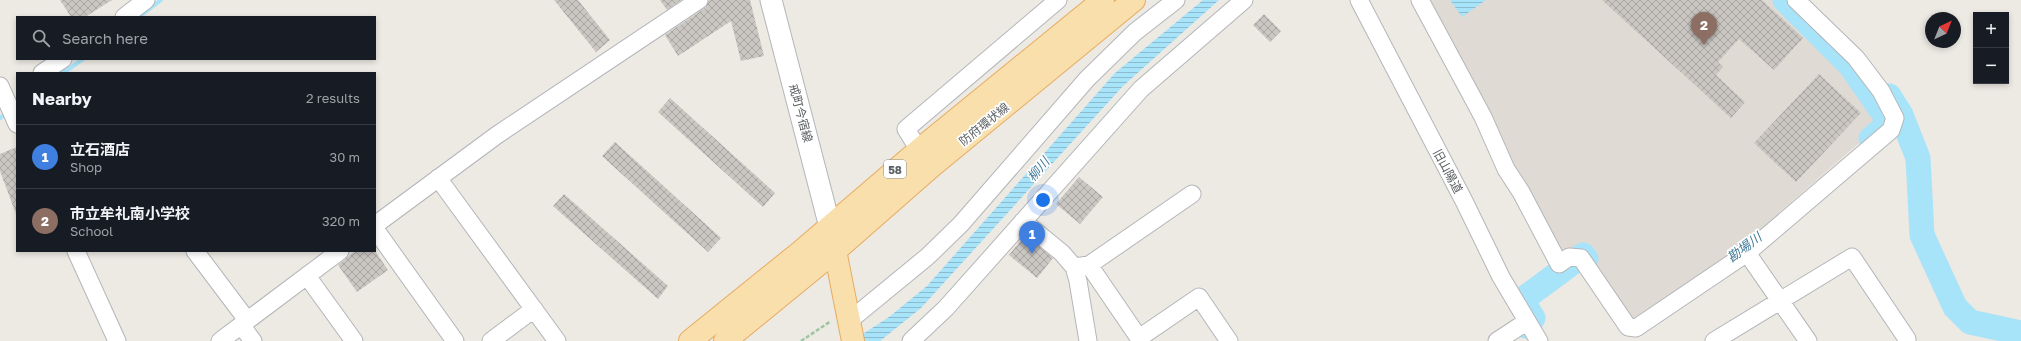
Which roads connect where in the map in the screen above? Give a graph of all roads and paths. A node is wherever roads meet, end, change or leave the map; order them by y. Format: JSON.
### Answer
{"nodes":[{"id":1,"x":146,"y":0,"type":"edge"},
{"id":2,"x":699,"y":0,"type":"edge"},
{"id":3,"x":771,"y":0,"type":"edge"},
{"id":4,"x":1058,"y":0,"type":"edge"},
{"id":5,"x":1103,"y":0,"type":"edge"},
{"id":6,"x":1134,"y":0,"type":"edge"},
{"id":7,"x":1176,"y":0,"type":"edge"},
{"id":8,"x":1244,"y":0,"type":"edge"},
{"id":9,"x":1359,"y":0,"type":"edge"},
{"id":10,"x":1420,"y":0,"type":"edge"},
{"id":11,"x":1796,"y":0,"type":"edge"},
{"id":12,"x":125,"y":16,"type":"edge"},
{"id":13,"x":62,"y":60,"type":"edge"},
{"id":14,"x":44,"y":72,"type":"edge"},
{"id":15,"x":919,"y":150,"type":"junction"},
{"id":16,"x":438,"y":178,"type":"junction"},
{"id":17,"x":1192,"y":194,"type":"dead end"},
{"id":18,"x":1023,"y":221,"type":"junction"},
{"id":19,"x":376,"y":224,"type":"edge"},
{"id":20,"x":830,"y":227,"type":"junction"},
{"id":21,"x":376,"y":230,"type":"edge"},
{"id":22,"x":835,"y":251,"type":"junction"},
{"id":23,"x":76,"y":252,"type":"edge"},
{"id":24,"x":196,"y":252,"type":"edge"},
{"id":25,"x":339,"y":252,"type":"edge"},
{"id":26,"x":1748,"y":253,"type":"junction"},
{"id":27,"x":1081,"y":266,"type":"junction"},
{"id":28,"x":307,"y":276,"type":"junction"},
{"id":29,"x":1779,"y":300,"type":"junction"},
{"id":30,"x":534,"y":309,"type":"junction"},
{"id":31,"x":244,"y":322,"type":"junction"},
{"id":32,"x":1526,"y":322,"type":"junction"},
{"id":33,"x":846,"y":329,"type":"edge"},
{"id":34,"x":1907,"y":339,"type":"dead end"},
{"id":35,"x":1140,"y":340,"type":"edge"},
{"id":36,"x":117,"y":341,"type":"edge"},
{"id":37,"x":220,"y":341,"type":"edge"},
{"id":38,"x":253,"y":341,"type":"edge"},
{"id":39,"x":354,"y":341,"type":"edge"},
{"id":40,"x":456,"y":341,"type":"edge"},
{"id":41,"x":491,"y":341,"type":"edge"},
{"id":42,"x":556,"y":341,"type":"edge"},
{"id":43,"x":690,"y":341,"type":"edge"},
{"id":44,"x":725,"y":341,"type":"edge"},
{"id":45,"x":801,"y":341,"type":"edge"},
{"id":46,"x":911,"y":341,"type":"edge"},
{"id":47,"x":1088,"y":341,"type":"edge"},
{"id":48,"x":1229,"y":341,"type":"edge"},
{"id":49,"x":1496,"y":341,"type":"edge"},
{"id":50,"x":1539,"y":341,"type":"edge"},
{"id":51,"x":1714,"y":341,"type":"edge"},
{"id":52,"x":1808,"y":341,"type":"edge"}],
"edges":[{"from":1,"to":12,"type":"street"},
{"from":2,"to":16,"type":"street"},
{"from":3,"to":20,"type":"street","name":"戒町今宿線"},
{"from":4,"to":15,"type":"street"},
{"from":5,"to":15,"type":"main road","name":"防府環状線","number":"58"},
{"from":6,"to":22,"type":"main road","name":"防府環状線","number":"58"},
{"from":7,"to":33,"type":"street"},
{"from":8,"to":18,"type":"street"},
{"from":9,"to":32,"type":"street","name":"旧山陽道"},
{"from":10,"to":26,"type":"street"},
{"from":11,"to":26,"type":"street"},
{"from":13,"to":14,"type":"street"},
{"from":15,"to":20,"type":"main road","name":"防府環状線","number":"58"},
{"from":16,"to":19,"type":"street"},
{"from":16,"to":30,"type":"street"},
{"from":17,"to":27,"type":"street"},
{"from":18,"to":27,"type":"street"},
{"from":18,"to":46,"type":"street"},
{"from":20,"to":22,"type":"main road"},
{"from":20,"to":43,"type":"main road","name":"防府環状線","number":"58"},
{"from":21,"to":40,"type":"street"},
{"from":22,"to":33,"type":"main road"},
{"from":22,"to":44,"type":"main road","name":"防府環状線","number":"58"},
{"from":23,"to":36,"type":"street"},
{"from":24,"to":31,"type":"street"},
{"from":25,"to":28,"type":"street"},
{"from":26,"to":29,"type":"street"},
{"from":27,"to":35,"type":"street"},
{"from":27,"to":47,"type":"street"},
{"from":28,"to":31,"type":"street"},
{"from":28,"to":39,"type":"street"},
{"from":29,"to":34,"type":"street"},
{"from":29,"to":51,"type":"street"},
{"from":29,"to":52,"type":"street"},
{"from":30,"to":41,"type":"street"},
{"from":30,"to":42,"type":"street"},
{"from":31,"to":37,"type":"street"},
{"from":31,"to":38,"type":"street"},
{"from":32,"to":49,"type":"street"},
{"from":32,"to":50,"type":"street","name":"旧山陽道"},
{"from":33,"to":45,"type":"path"},
{"from":35,"to":48,"type":"street"}]}
